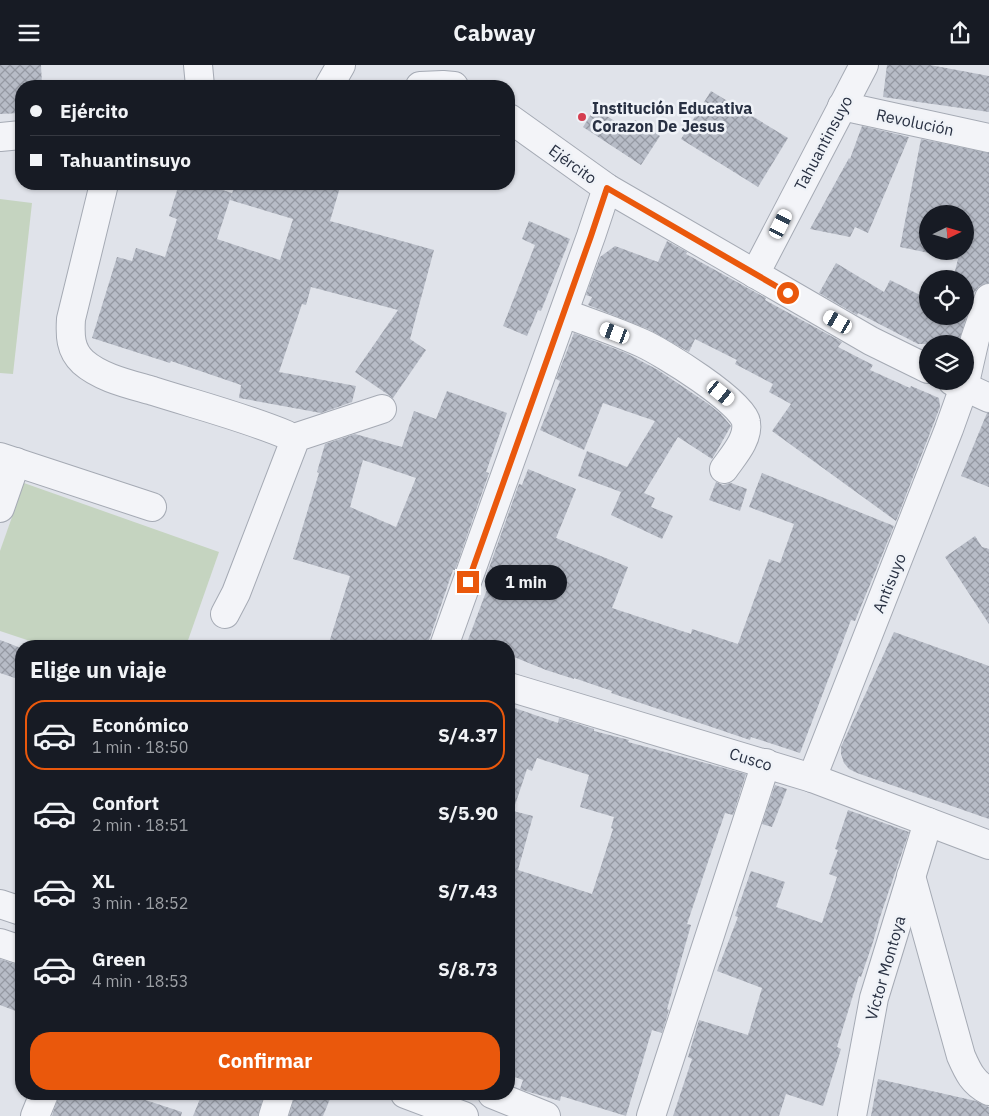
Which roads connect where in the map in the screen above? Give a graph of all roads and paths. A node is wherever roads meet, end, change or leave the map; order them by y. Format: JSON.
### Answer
{"nodes":[{"id":1,"x":198,"y":65,"type":"edge"},
{"id":2,"x":340,"y":65,"type":"edge"},
{"id":3,"x":864,"y":65,"type":"edge"},
{"id":4,"x":199,"y":80,"type":"edge"},
{"id":5,"x":332,"y":80,"type":"edge"},
{"id":6,"x":842,"y":106,"type":"junction"},
{"id":7,"x":515,"y":122,"type":"edge"},
{"id":8,"x":15,"y":136,"type":"edge"},
{"id":9,"x":0,"y":137,"type":"edge"},
{"id":10,"x":989,"y":137,"type":"edge"},
{"id":11,"x":607,"y":188,"type":"junction"},
{"id":12,"x":103,"y":190,"type":"edge"},
{"id":13,"x":755,"y":274,"type":"junction"},
{"id":14,"x":989,"y":298,"type":"edge"},
{"id":15,"x":564,"y":313,"type":"junction"},
{"id":16,"x":974,"y":342,"type":"edge"},
{"id":17,"x":919,"y":365,"type":"edge"},
{"id":18,"x":956,"y":390,"type":"edge"},
{"id":19,"x":971,"y":390,"type":"edge"},
{"id":20,"x":989,"y":398,"type":"edge"},
{"id":21,"x":382,"y":409,"type":"dead end"},
{"id":22,"x":291,"y":439,"type":"junction"},
{"id":23,"x":8,"y":459,"type":"edge"},
{"id":24,"x":724,"y":469,"type":"dead end"},
{"id":25,"x":152,"y":507,"type":"dead end"},
{"id":26,"x":0,"y":508,"type":"edge"},
{"id":27,"x":226,"y":614,"type":"dead end"},
{"id":28,"x":446,"y":640,"type":"edge"},
{"id":29,"x":515,"y":689,"type":"edge"},
{"id":30,"x":766,"y":763,"type":"junction"},
{"id":31,"x":812,"y":778,"type":"junction"},
{"id":32,"x":928,"y":822,"type":"junction"},
{"id":33,"x":989,"y":845,"type":"edge"},
{"id":34,"x":911,"y":876,"type":"junction"},
{"id":35,"x":0,"y":904,"type":"edge"},
{"id":36,"x":15,"y":909,"type":"edge"},
{"id":37,"x":0,"y":943,"type":"edge"},
{"id":38,"x":15,"y":948,"type":"edge"},
{"id":39,"x":989,"y":1091,"type":"edge"},
{"id":40,"x":42,"y":1100,"type":"edge"},
{"id":41,"x":278,"y":1100,"type":"edge"},
{"id":42,"x":421,"y":1100,"type":"edge"},
{"id":43,"x":506,"y":1100,"type":"edge"},
{"id":44,"x":35,"y":1116,"type":"edge"},
{"id":45,"x":273,"y":1116,"type":"edge"},
{"id":46,"x":464,"y":1116,"type":"edge"},
{"id":47,"x":545,"y":1116,"type":"edge"},
{"id":48,"x":651,"y":1116,"type":"edge"},
{"id":49,"x":852,"y":1116,"type":"edge"}],
"edges":[{"from":1,"to":4,"type":"street"},
{"from":2,"to":5,"type":"street"},
{"from":3,"to":6,"type":"street","name":"Tahuantinsuyo"},
{"from":6,"to":10,"type":"street","name":"Revolución"},
{"from":6,"to":13,"type":"street","name":"Tahuantinsuyo"},
{"from":7,"to":11,"type":"street","name":"Ejército"},
{"from":8,"to":9,"type":"street"},
{"from":11,"to":13,"type":"street","name":"Ejército"},
{"from":11,"to":15,"type":"street"},
{"from":12,"to":22,"type":"street"},
{"from":13,"to":17,"type":"street","name":"Ejército"},
{"from":14,"to":16,"type":"street","name":"Antisuyo"},
{"from":15,"to":24,"type":"street"},
{"from":15,"to":28,"type":"street"},
{"from":18,"to":31,"type":"street","name":"Antisuyo"},
{"from":19,"to":20,"type":"street"},
{"from":21,"to":22,"type":"street"},
{"from":22,"to":27,"type":"street"},
{"from":23,"to":25,"type":"street"},
{"from":23,"to":26,"type":"street"},
{"from":29,"to":30,"type":"street","name":"Cusco"},
{"from":30,"to":31,"type":"street","name":"Cusco"},
{"from":30,"to":48,"type":"street"},
{"from":31,"to":32,"type":"street","name":"Cusco"},
{"from":32,"to":33,"type":"street","name":"Cusco"},
{"from":32,"to":34,"type":"street","name":"Víctor Montoya"},
{"from":34,"to":39,"type":"street"},
{"from":34,"to":49,"type":"street","name":"Víctor Montoya"},
{"from":35,"to":36,"type":"street"},
{"from":37,"to":38,"type":"street"},
{"from":40,"to":44,"type":"street"},
{"from":41,"to":45,"type":"street"},
{"from":42,"to":46,"type":"street"},
{"from":43,"to":47,"type":"street"}]}
